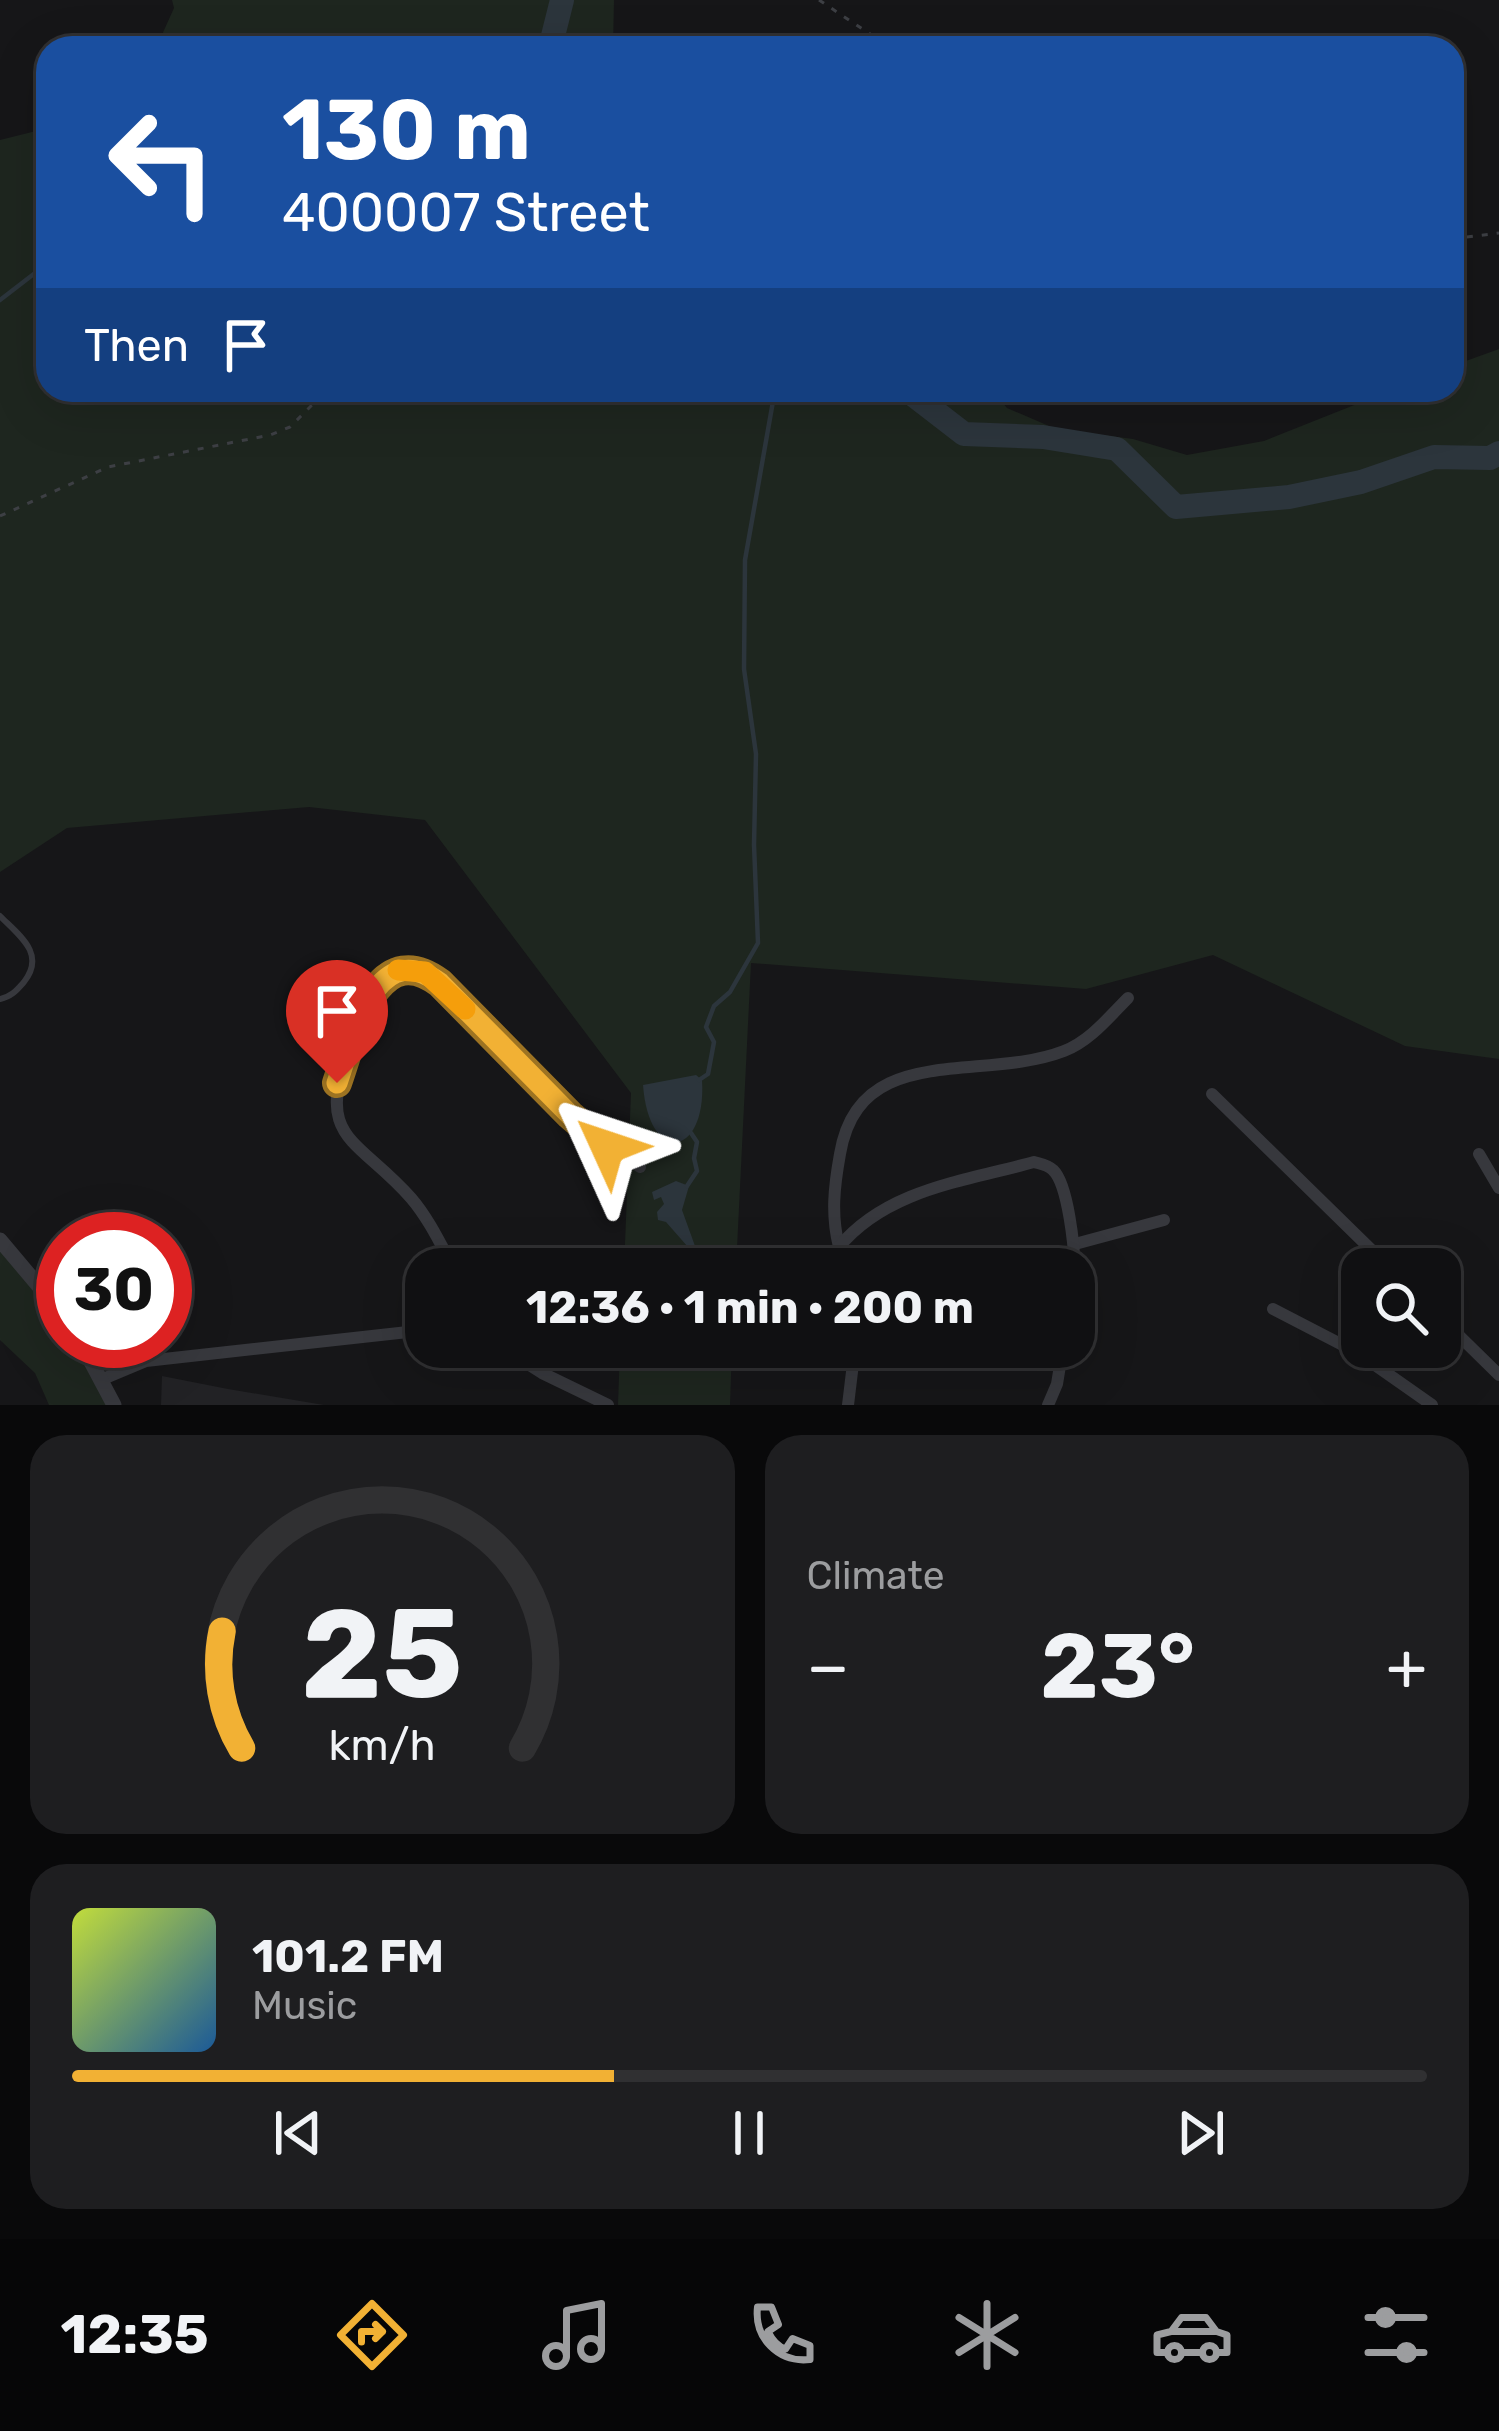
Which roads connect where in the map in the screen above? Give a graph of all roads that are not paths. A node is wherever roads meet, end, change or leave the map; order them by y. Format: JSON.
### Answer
{"nodes":[{"id":1,"x":0,"y":916,"type":"edge"},
{"id":2,"x":1128,"y":998,"type":"dead end"},
{"id":3,"x":0,"y":999,"type":"edge"},
{"id":4,"x":1212,"y":1094,"type":"dead end"},
{"id":5,"x":1479,"y":1154,"type":"dead end"},
{"id":6,"x":640,"y":1168,"type":"dead end"},
{"id":7,"x":1499,"y":1188,"type":"edge"},
{"id":8,"x":1164,"y":1220,"type":"dead end"},
{"id":9,"x":0,"y":1240,"type":"edge"},
{"id":10,"x":1075,"y":1244,"type":"junction"},
{"id":11,"x":839,"y":1247,"type":"joint"},
{"id":12,"x":442,"y":1248,"type":"edge"},
{"id":13,"x":1075,"y":1248,"type":"edge"},
{"id":14,"x":1370,"y":1248,"type":"edge"},
{"id":15,"x":36,"y":1283,"type":"edge"},
{"id":16,"x":1273,"y":1309,"type":"dead end"},
{"id":17,"x":405,"y":1332,"type":"edge"},
{"id":18,"x":1461,"y":1338,"type":"edge"},
{"id":19,"x":96,"y":1368,"type":"edge"},
{"id":20,"x":534,"y":1368,"type":"edge"},
{"id":21,"x":852,"y":1368,"type":"edge"},
{"id":22,"x":1060,"y":1368,"type":"edge"},
{"id":23,"x":1499,"y":1375,"type":"edge"},
{"id":24,"x":103,"y":1379,"type":"junction"},
{"id":25,"x":114,"y":1405,"type":"edge"},
{"id":26,"x":608,"y":1405,"type":"edge"},
{"id":27,"x":848,"y":1405,"type":"edge"},
{"id":28,"x":1048,"y":1405,"type":"edge"},
{"id":29,"x":1432,"y":1405,"type":"edge"}],
"edges":[{"from":1,"to":3,"type":"lane"},
{"from":2,"to":11,"type":"street"},
{"from":4,"to":14,"type":"street"},
{"from":5,"to":7,"type":"street"},
{"from":6,"to":12,"type":"street"},
{"from":8,"to":10,"type":"street"},
{"from":9,"to":15,"type":"street"},
{"from":10,"to":11,"type":"street"},
{"from":10,"to":13,"type":"street"},
{"from":16,"to":29,"type":"street"},
{"from":17,"to":24,"type":"street"},
{"from":18,"to":23,"type":"street"},
{"from":19,"to":24,"type":"street"},
{"from":20,"to":26,"type":"street"},
{"from":21,"to":27,"type":"street"},
{"from":22,"to":28,"type":"street"},
{"from":24,"to":25,"type":"street"}]}
